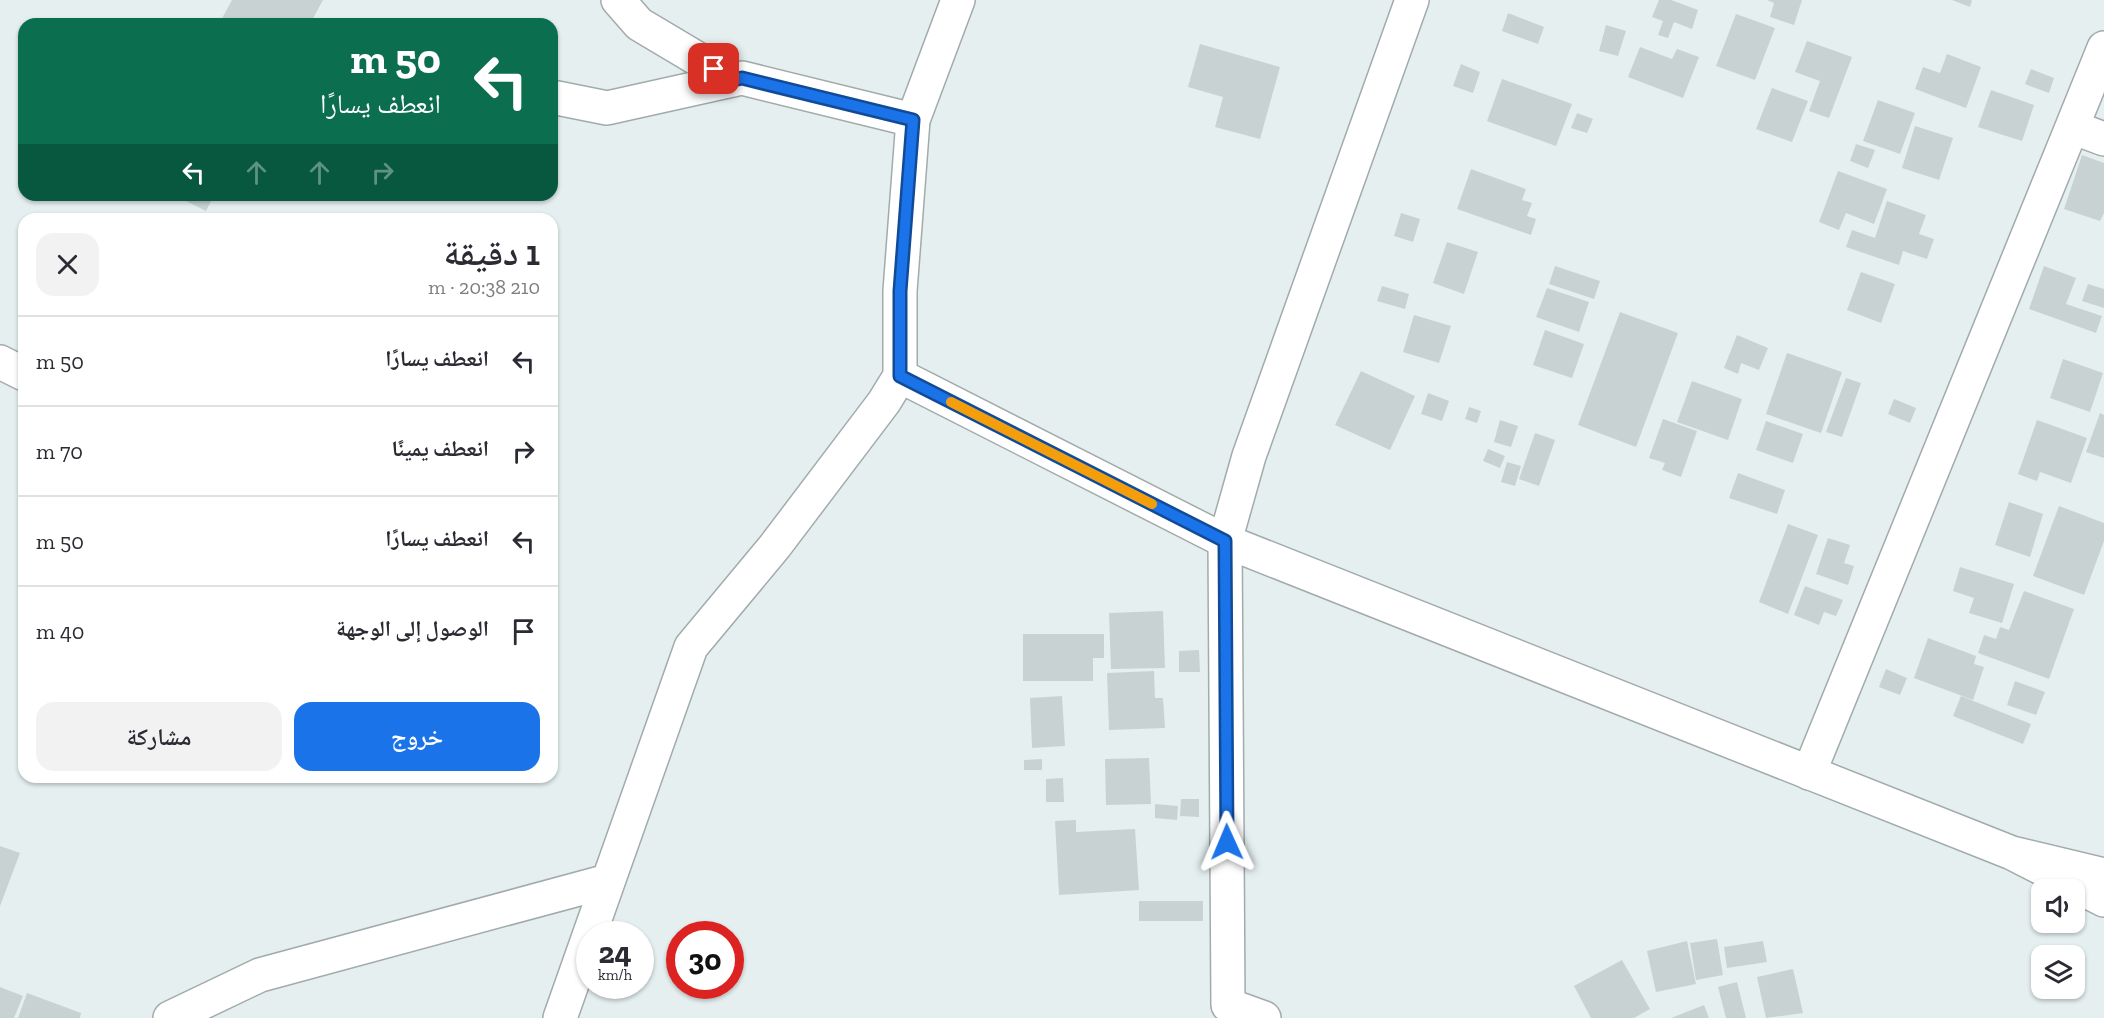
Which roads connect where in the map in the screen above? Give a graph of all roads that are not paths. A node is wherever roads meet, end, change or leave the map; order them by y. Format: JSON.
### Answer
{"nodes":[{"id":1,"x":618,"y":0,"type":"edge"},
{"id":2,"x":958,"y":0,"type":"edge"},
{"id":3,"x":1412,"y":0,"type":"edge"},
{"id":4,"x":2104,"y":48,"type":"edge"},
{"id":5,"x":733,"y":80,"type":"junction"},
{"id":6,"x":558,"y":98,"type":"edge"},
{"id":7,"x":913,"y":120,"type":"junction"},
{"id":8,"x":2072,"y":127,"type":"junction"},
{"id":9,"x":2104,"y":140,"type":"edge"},
{"id":10,"x":0,"y":362,"type":"edge"},
{"id":11,"x":18,"y":371,"type":"edge"},
{"id":12,"x":900,"y":376,"type":"junction"},
{"id":13,"x":1225,"y":541,"type":"junction"},
{"id":14,"x":1809,"y":773,"type":"junction"},
{"id":15,"x":2012,"y":853,"type":"junction"},
{"id":16,"x":2104,"y":875,"type":"edge"},
{"id":17,"x":608,"y":881,"type":"junction"},
{"id":18,"x":2104,"y":900,"type":"edge"},
{"id":19,"x":170,"y":1018,"type":"edge"},
{"id":20,"x":560,"y":1018,"type":"edge"},
{"id":21,"x":1264,"y":1018,"type":"edge"}],
"edges":[{"from":1,"to":5,"type":"street"},
{"from":2,"to":7,"type":"street"},
{"from":3,"to":13,"type":"street"},
{"from":4,"to":8,"type":"street"},
{"from":5,"to":6,"type":"street"},
{"from":5,"to":7,"type":"street"},
{"from":7,"to":12,"type":"street"},
{"from":8,"to":9,"type":"street"},
{"from":8,"to":14,"type":"street"},
{"from":10,"to":11,"type":"street"},
{"from":12,"to":13,"type":"street"},
{"from":12,"to":17,"type":"street"},
{"from":13,"to":14,"type":"street"},
{"from":13,"to":21,"type":"street"},
{"from":14,"to":15,"type":"street"},
{"from":15,"to":16,"type":"street"},
{"from":15,"to":18,"type":"street"},
{"from":17,"to":19,"type":"street"},
{"from":17,"to":20,"type":"street"}]}
